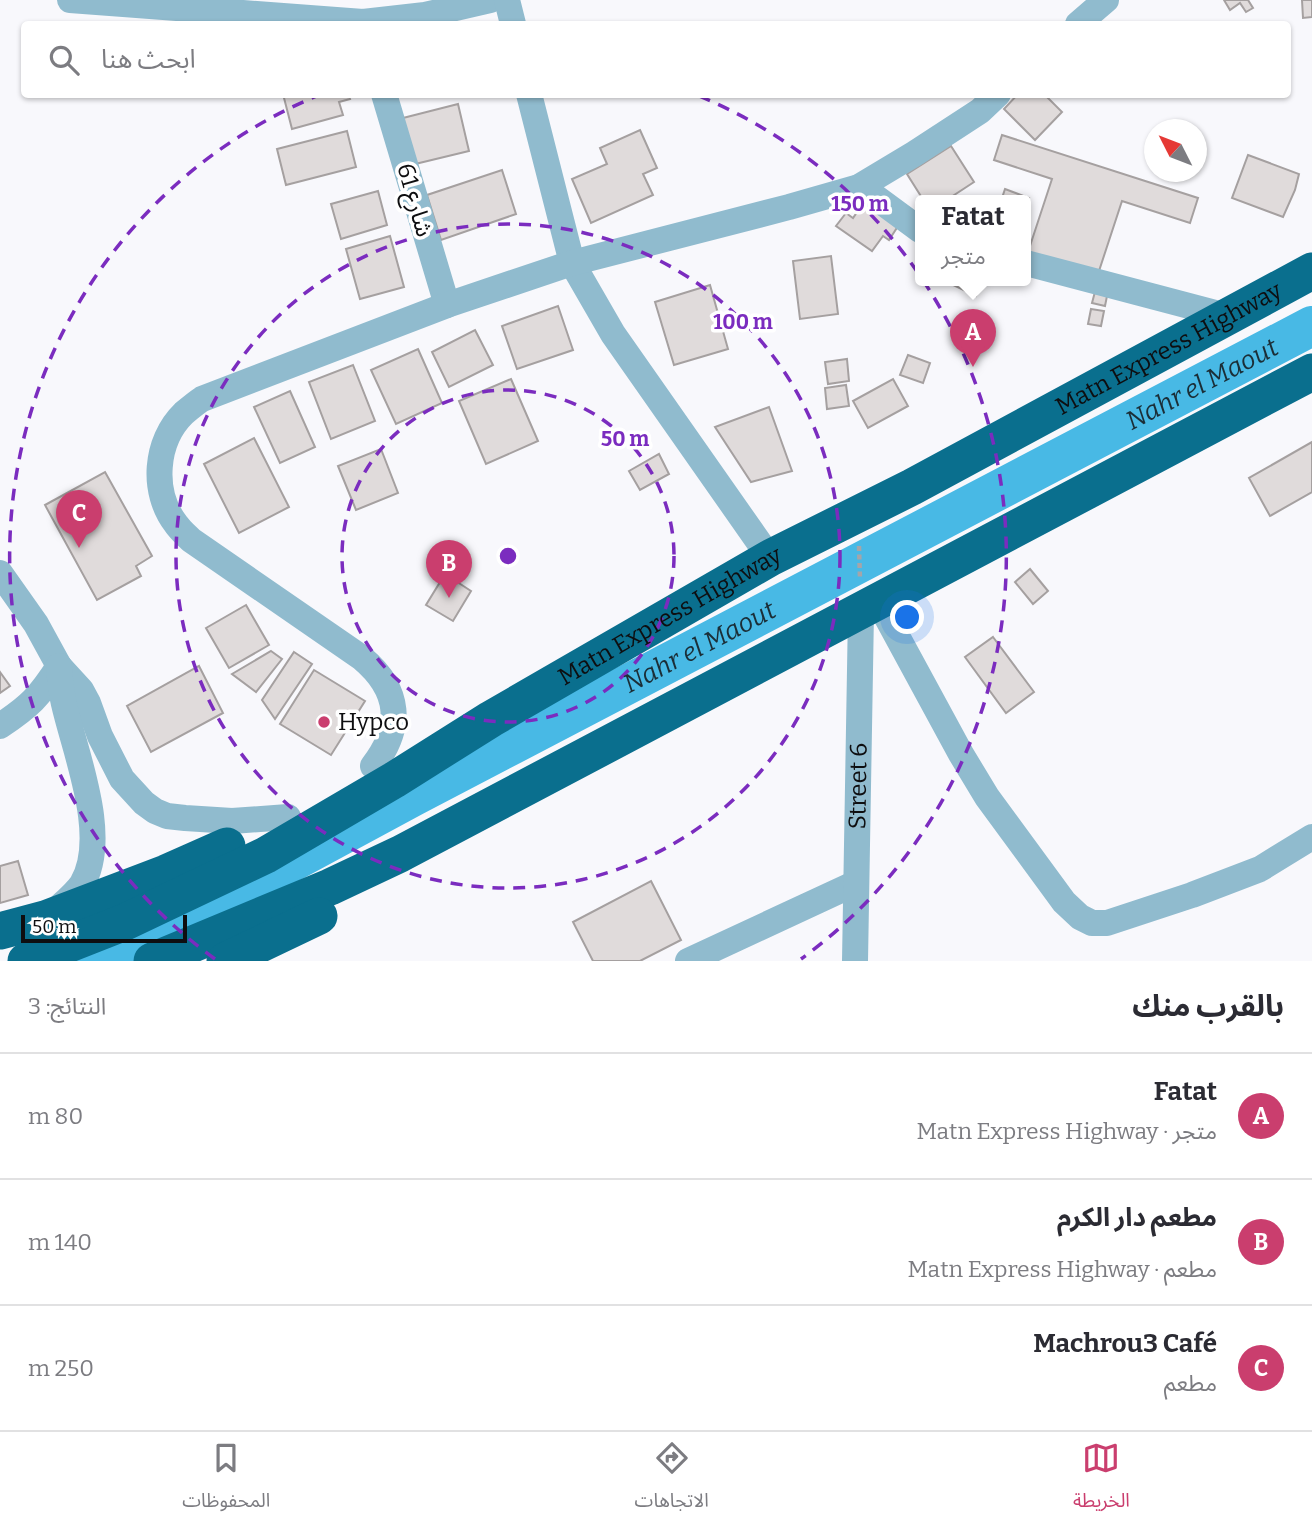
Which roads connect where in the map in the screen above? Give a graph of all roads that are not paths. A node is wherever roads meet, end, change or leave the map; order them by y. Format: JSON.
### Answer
{"nodes":[{"id":1,"x":70,"y":0,"type":"edge"},
{"id":2,"x":490,"y":0,"type":"edge"},
{"id":3,"x":507,"y":0,"type":"edge"},
{"id":4,"x":1106,"y":0,"type":"edge"},
{"id":5,"x":338,"y":21,"type":"edge"},
{"id":6,"x":378,"y":21,"type":"edge"},
{"id":7,"x":512,"y":21,"type":"edge"},
{"id":8,"x":1082,"y":21,"type":"edge"},
{"id":9,"x":385,"y":98,"type":"edge"},
{"id":10,"x":530,"y":98,"type":"edge"},
{"id":11,"x":994,"y":98,"type":"edge"},
{"id":12,"x":859,"y":187,"type":"junction"},
{"id":13,"x":915,"y":226,"type":"edge"},
{"id":14,"x":572,"y":263,"type":"junction"},
{"id":15,"x":1031,"y":264,"type":"edge"},
{"id":16,"x":1312,"y":271,"type":"edge"},
{"id":17,"x":447,"y":305,"type":"junction"},
{"id":18,"x":1227,"y":316,"type":"junction"},
{"id":19,"x":1312,"y":372,"type":"edge"},
{"id":20,"x":770,"y":558,"type":"junction"},
{"id":21,"x":0,"y":573,"type":"edge"},
{"id":22,"x":867,"y":601,"type":"junction"},
{"id":23,"x":643,"y":630,"type":"junction"},
{"id":24,"x":59,"y":666,"type":"junction"},
{"id":25,"x":0,"y":726,"type":"edge"},
{"id":26,"x":373,"y":766,"type":"junction"},
{"id":27,"x":288,"y":817,"type":"junction"},
{"id":28,"x":1312,"y":837,"type":"edge"},
{"id":29,"x":400,"y":855,"type":"junction"},
{"id":30,"x":856,"y":883,"type":"junction"},
{"id":31,"x":45,"y":919,"type":"junction"},
{"id":32,"x":0,"y":931,"type":"edge"},
{"id":33,"x":26,"y":961,"type":"edge"},
{"id":34,"x":152,"y":961,"type":"edge"},
{"id":35,"x":225,"y":961,"type":"edge"},
{"id":36,"x":688,"y":961,"type":"edge"},
{"id":37,"x":855,"y":961,"type":"edge"}],
"edges":[{"from":1,"to":5,"type":"street"},
{"from":2,"to":6,"type":"street"},
{"from":3,"to":7,"type":"street"},
{"from":4,"to":8,"type":"street"},
{"from":9,"to":17,"type":"street","name":"شارع 61"},
{"from":10,"to":14,"type":"street"},
{"from":11,"to":12,"type":"street"},
{"from":12,"to":13,"type":"street"},
{"from":12,"to":14,"type":"street"},
{"from":14,"to":17,"type":"street"},
{"from":14,"to":20,"type":"street"},
{"from":15,"to":18,"type":"street"},
{"from":16,"to":18,"type":"highway","name":"Matn Express Highway"},
{"from":17,"to":26,"type":"street"},
{"from":18,"to":20,"type":"highway","name":"Matn Express Highway"},
{"from":19,"to":22,"type":"highway"},
{"from":20,"to":23,"type":"highway","name":"Matn Express Highway"},
{"from":21,"to":24,"type":"street"},
{"from":22,"to":28,"type":"street"},
{"from":22,"to":29,"type":"highway"},
{"from":22,"to":30,"type":"street","name":"Street 6"},
{"from":23,"to":26,"type":"highway"},
{"from":23,"to":33,"type":"highway","name":"Matn Express Highway"},
{"from":24,"to":25,"type":"street"},
{"from":24,"to":27,"type":"street"},
{"from":24,"to":31,"type":"street"},
{"from":26,"to":27,"type":"highway"},
{"from":27,"to":31,"type":"highway"},
{"from":29,"to":34,"type":"highway"},
{"from":29,"to":35,"type":"highway"},
{"from":30,"to":36,"type":"street"},
{"from":30,"to":37,"type":"street","name":"Street 6"},
{"from":31,"to":32,"type":"highway"}]}
